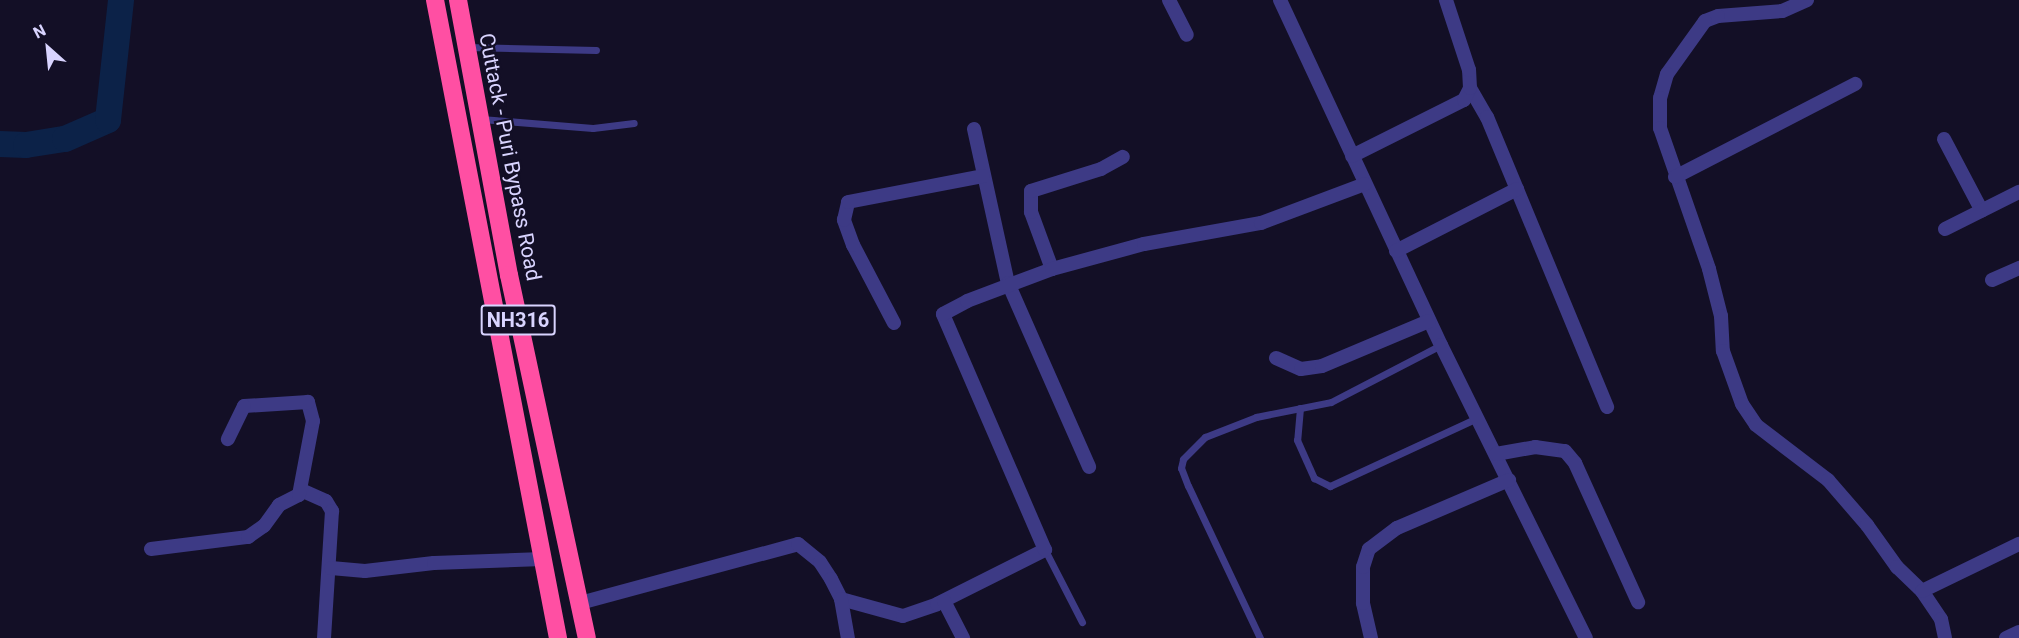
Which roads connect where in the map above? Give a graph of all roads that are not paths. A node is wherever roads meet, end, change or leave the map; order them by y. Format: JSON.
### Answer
{"nodes":[{"id":1,"x":435,"y":0,"type":"edge"},
{"id":2,"x":458,"y":0,"type":"edge"},
{"id":3,"x":1169,"y":0,"type":"edge"},
{"id":4,"x":1280,"y":0,"type":"edge"},
{"id":5,"x":1446,"y":0,"type":"edge"},
{"id":6,"x":1808,"y":0,"type":"edge"},
{"id":7,"x":1187,"y":35,"type":"dead end"},
{"id":8,"x":467,"y":47,"type":"junction"},
{"id":9,"x":596,"y":50,"type":"dead end"},
{"id":10,"x":1855,"y":84,"type":"dead end"},
{"id":11,"x":1470,"y":88,"type":"junction"},
{"id":12,"x":478,"y":118,"type":"junction"},
{"id":13,"x":634,"y":123,"type":"dead end"},
{"id":14,"x":974,"y":129,"type":"dead end"},
{"id":15,"x":1944,"y":139,"type":"dead end"},
{"id":16,"x":1352,"y":156,"type":"junction"},
{"id":17,"x":1123,"y":157,"type":"dead end"},
{"id":18,"x":983,"y":176,"type":"junction"},
{"id":19,"x":1675,"y":177,"type":"junction"},
{"id":20,"x":1365,"y":184,"type":"junction"},
{"id":21,"x":1517,"y":189,"type":"junction"},
{"id":22,"x":2019,"y":192,"type":"edge"},
{"id":23,"x":1982,"y":211,"type":"junction"},
{"id":24,"x":1945,"y":229,"type":"dead end"},
{"id":25,"x":1396,"y":251,"type":"junction"},
{"id":26,"x":2019,"y":268,"type":"edge"},
{"id":27,"x":1052,"y":269,"type":"junction"},
{"id":28,"x":1992,"y":280,"type":"dead end"},
{"id":29,"x":1008,"y":283,"type":"junction"},
{"id":30,"x":1430,"y":321,"type":"junction"},
{"id":31,"x":894,"y":323,"type":"dead end"},
{"id":32,"x":1441,"y":345,"type":"junction"},
{"id":33,"x":1276,"y":358,"type":"dead end"},
{"id":34,"x":1607,"y":406,"type":"dead end"},
{"id":35,"x":1300,"y":408,"type":"junction"},
{"id":36,"x":1477,"y":418,"type":"junction"},
{"id":37,"x":228,"y":439,"type":"dead end"},
{"id":38,"x":1496,"y":454,"type":"junction"},
{"id":39,"x":1089,"y":467,"type":"dead end"},
{"id":40,"x":1509,"y":480,"type":"junction"},
{"id":41,"x":302,"y":490,"type":"junction"},
{"id":42,"x":2019,"y":544,"type":"edge"},
{"id":43,"x":151,"y":549,"type":"dead end"},
{"id":44,"x":1045,"y":550,"type":"junction"},
{"id":45,"x":543,"y":559,"type":"junction"},
{"id":46,"x":331,"y":568,"type":"junction"},
{"id":47,"x":1922,"y":591,"type":"junction"},
{"id":48,"x":841,"y":599,"type":"junction"},
{"id":49,"x":944,"y":601,"type":"junction"},
{"id":50,"x":1638,"y":602,"type":"dead end"},
{"id":51,"x":580,"y":603,"type":"junction"},
{"id":52,"x":1082,"y":622,"type":"dead end"},
{"id":53,"x":2019,"y":632,"type":"edge"},
{"id":54,"x":324,"y":638,"type":"edge"},
{"id":55,"x":558,"y":638,"type":"edge"},
{"id":56,"x":587,"y":638,"type":"edge"},
{"id":57,"x":848,"y":638,"type":"edge"},
{"id":58,"x":963,"y":638,"type":"edge"},
{"id":59,"x":1260,"y":638,"type":"edge"},
{"id":60,"x":1371,"y":638,"type":"edge"},
{"id":61,"x":1586,"y":638,"type":"edge"},
{"id":62,"x":1945,"y":638,"type":"edge"},
{"id":63,"x":2006,"y":638,"type":"edge"}],
"edges":[{"from":1,"to":45,"type":"highway","name":"Cuttack - Puri Bypass Road","number":"NH316"},
{"from":2,"to":8,"type":"highway","name":"Cuttack - Puri Bypass Road","number":"NH316"},
{"from":3,"to":7,"type":"street"},
{"from":4,"to":16,"type":"street"},
{"from":5,"to":11,"type":"street"},
{"from":6,"to":19,"type":"street"},
{"from":8,"to":9,"type":"lane"},
{"from":8,"to":12,"type":"highway","name":"Cuttack - Puri Bypass Road","number":"NH316"},
{"from":10,"to":19,"type":"street"},
{"from":11,"to":16,"type":"street"},
{"from":11,"to":21,"type":"street"},
{"from":12,"to":13,"type":"lane"},
{"from":12,"to":51,"type":"highway","name":"Cuttack - Puri Bypass Road","number":"NH316"},
{"from":14,"to":18,"type":"street"},
{"from":15,"to":23,"type":"street"},
{"from":16,"to":20,"type":"street"},
{"from":17,"to":27,"type":"street"},
{"from":18,"to":29,"type":"street"},
{"from":18,"to":31,"type":"street"},
{"from":19,"to":47,"type":"street"},
{"from":20,"to":25,"type":"street"},
{"from":20,"to":27,"type":"street"},
{"from":21,"to":25,"type":"street"},
{"from":21,"to":34,"type":"street"},
{"from":22,"to":23,"type":"street"},
{"from":23,"to":24,"type":"street"},
{"from":25,"to":30,"type":"street"},
{"from":26,"to":28,"type":"street"},
{"from":27,"to":29,"type":"street"},
{"from":29,"to":39,"type":"street"},
{"from":29,"to":44,"type":"street"},
{"from":30,"to":32,"type":"street"},
{"from":30,"to":33,"type":"street"},
{"from":32,"to":35,"type":"lane"},
{"from":32,"to":36,"type":"street"},
{"from":35,"to":36,"type":"lane"},
{"from":35,"to":59,"type":"lane"},
{"from":36,"to":38,"type":"street"},
{"from":37,"to":41,"type":"street"},
{"from":38,"to":40,"type":"street"},
{"from":38,"to":50,"type":"street"},
{"from":40,"to":60,"type":"street"},
{"from":40,"to":61,"type":"street"},
{"from":41,"to":43,"type":"street"},
{"from":41,"to":46,"type":"street"},
{"from":42,"to":47,"type":"street"},
{"from":44,"to":49,"type":"street"},
{"from":44,"to":52,"type":"lane"},
{"from":45,"to":46,"type":"street"},
{"from":45,"to":55,"type":"highway","name":"Cuttack - Puri Bypass Road","number":"NH316"},
{"from":46,"to":54,"type":"street"},
{"from":47,"to":62,"type":"street"},
{"from":48,"to":49,"type":"street"},
{"from":48,"to":51,"type":"street"},
{"from":48,"to":57,"type":"street"},
{"from":49,"to":58,"type":"street"},
{"from":51,"to":56,"type":"highway","name":"Cuttack - Puri Bypass Road","number":"NH316"},
{"from":53,"to":63,"type":"street"}]}
